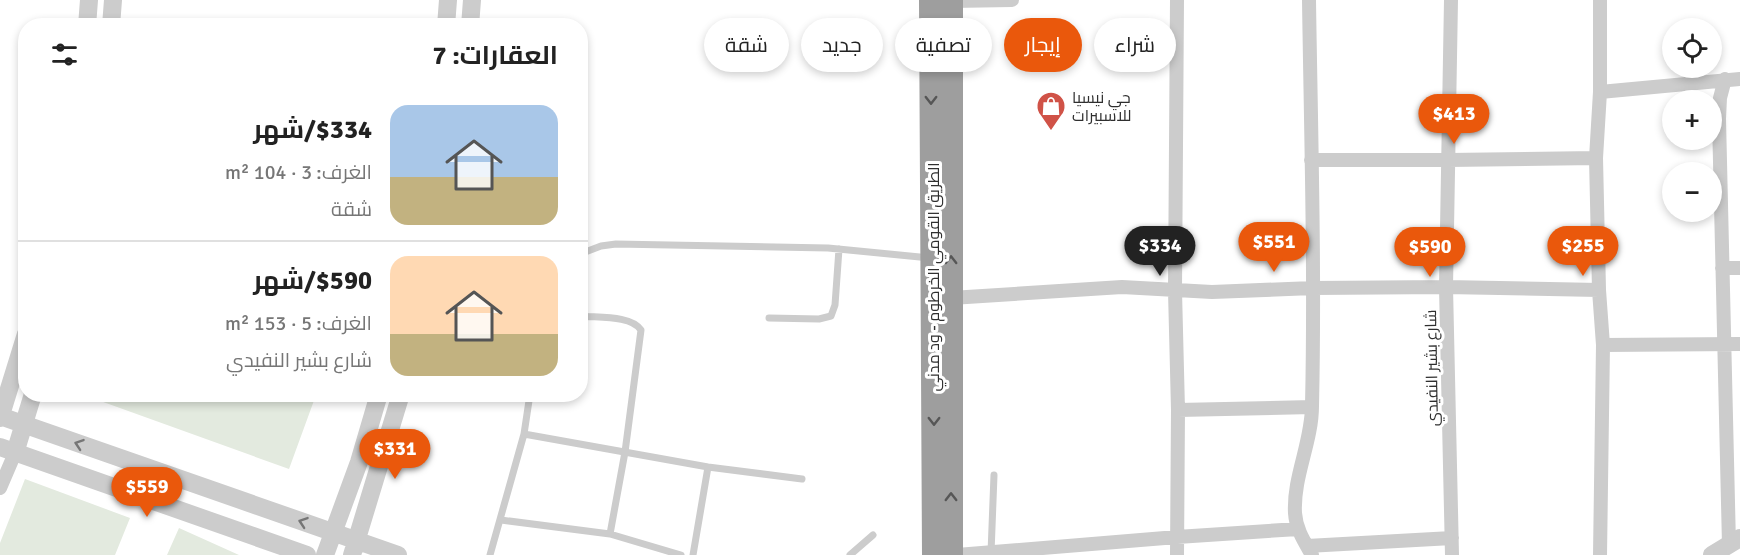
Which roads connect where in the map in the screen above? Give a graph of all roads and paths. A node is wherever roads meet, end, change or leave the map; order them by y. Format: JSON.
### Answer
{"nodes":[{"id":1,"x":89,"y":0,"type":"edge"},
{"id":2,"x":113,"y":0,"type":"edge"},
{"id":3,"x":448,"y":0,"type":"edge"},
{"id":4,"x":472,"y":0,"type":"edge"},
{"id":5,"x":944,"y":0,"type":"edge"},
{"id":6,"x":1012,"y":0,"type":"edge"},
{"id":7,"x":1177,"y":0,"type":"edge"},
{"id":8,"x":1309,"y":0,"type":"edge"},
{"id":9,"x":1450,"y":0,"type":"edge"},
{"id":10,"x":1600,"y":0,"type":"edge"},
{"id":11,"x":88,"y":18,"type":"edge"},
{"id":12,"x":112,"y":18,"type":"edge"},
{"id":13,"x":447,"y":18,"type":"edge"},
{"id":14,"x":471,"y":18,"type":"edge"},
{"id":15,"x":1740,"y":79,"type":"edge"},
{"id":16,"x":1725,"y":80,"type":"junction"},
{"id":17,"x":1600,"y":92,"type":"junction"},
{"id":18,"x":1596,"y":158,"type":"junction"},
{"id":19,"x":1311,"y":160,"type":"junction"},
{"id":20,"x":1448,"y":160,"type":"junction"},
{"id":21,"x":839,"y":249,"type":"junction"},
{"id":22,"x":588,"y":251,"type":"edge"},
{"id":23,"x":933,"y":258,"type":"junction"},
{"id":24,"x":1722,"y":268,"type":"junction"},
{"id":25,"x":1740,"y":268,"type":"edge"},
{"id":26,"x":1446,"y":287,"type":"junction"},
{"id":27,"x":1313,"y":288,"type":"junction"},
{"id":28,"x":1599,"y":290,"type":"junction"},
{"id":29,"x":1175,"y":291,"type":"junction"},
{"id":30,"x":951,"y":298,"type":"junction"},
{"id":31,"x":588,"y":317,"type":"edge"},
{"id":32,"x":769,"y":318,"type":"dead end"},
{"id":33,"x":1740,"y":344,"type":"edge"},
{"id":34,"x":1603,"y":345,"type":"junction"},
{"id":35,"x":1724,"y":345,"type":"junction"},
{"id":36,"x":18,"y":360,"type":"edge"},
{"id":37,"x":31,"y":402,"type":"edge"},
{"id":38,"x":377,"y":402,"type":"edge"},
{"id":39,"x":399,"y":402,"type":"edge"},
{"id":40,"x":529,"y":402,"type":"edge"},
{"id":41,"x":1312,"y":407,"type":"junction"},
{"id":42,"x":1178,"y":410,"type":"junction"},
{"id":43,"x":0,"y":417,"type":"edge"},
{"id":44,"x":25,"y":425,"type":"junction"},
{"id":45,"x":524,"y":434,"type":"junction"},
{"id":46,"x":8,"y":450,"type":"edge"},
{"id":47,"x":625,"y":452,"type":"junction"},
{"id":48,"x":359,"y":462,"type":"junction"},
{"id":49,"x":708,"y":467,"type":"junction"},
{"id":50,"x":379,"y":470,"type":"junction"},
{"id":51,"x":994,"y":475,"type":"dead end"},
{"id":52,"x":802,"y":479,"type":"dead end"},
{"id":53,"x":0,"y":488,"type":"edge"},
{"id":54,"x":227,"y":496,"type":"junction"},
{"id":55,"x":501,"y":520,"type":"junction"},
{"id":56,"x":218,"y":524,"type":"junction"},
{"id":57,"x":1298,"y":529,"type":"junction"},
{"id":58,"x":333,"y":532,"type":"junction"},
{"id":59,"x":610,"y":534,"type":"junction"},
{"id":60,"x":873,"y":535,"type":"dead end"},
{"id":61,"x":1177,"y":537,"type":"junction"},
{"id":62,"x":1452,"y":538,"type":"junction"},
{"id":63,"x":1734,"y":542,"type":"edge"},
{"id":64,"x":354,"y":548,"type":"edge"},
{"id":65,"x":1309,"y":551,"type":"edge"},
{"id":66,"x":991,"y":553,"type":"junction"},
{"id":67,"x":307,"y":555,"type":"edge"},
{"id":68,"x":325,"y":555,"type":"edge"},
{"id":69,"x":398,"y":555,"type":"edge"},
{"id":70,"x":490,"y":555,"type":"edge"},
{"id":71,"x":681,"y":555,"type":"edge"},
{"id":72,"x":693,"y":555,"type":"edge"},
{"id":73,"x":850,"y":555,"type":"edge"},
{"id":74,"x":934,"y":555,"type":"edge"},
{"id":75,"x":951,"y":555,"type":"edge"},
{"id":76,"x":957,"y":555,"type":"edge"},
{"id":77,"x":1177,"y":555,"type":"edge"},
{"id":78,"x":1452,"y":555,"type":"edge"},
{"id":79,"x":1600,"y":555,"type":"edge"},
{"id":80,"x":1712,"y":555,"type":"edge"}],
"edges":[{"from":1,"to":11,"type":"street"},
{"from":2,"to":12,"type":"street"},
{"from":3,"to":13,"type":"street"},
{"from":4,"to":14,"type":"street"},
{"from":5,"to":6,"type":"street"},
{"from":5,"to":23,"type":"highway","name":"الطريق القومي الخرطوم - ود مدني","one_way":true},
{"from":30,"to":5,"type":"highway","name":"الطريق القومي الخرطوم - ود مدني","one_way":true},
{"from":7,"to":29,"type":"street"},
{"from":8,"to":19,"type":"street"},
{"from":9,"to":20,"type":"street","name":"شارع بشير النفيدي"},
{"from":10,"to":17,"type":"street"},
{"from":15,"to":16,"type":"street"},
{"from":16,"to":17,"type":"street"},
{"from":16,"to":24,"type":"street"},
{"from":17,"to":18,"type":"street"},
{"from":18,"to":20,"type":"street"},
{"from":18,"to":28,"type":"street"},
{"from":19,"to":20,"type":"street"},
{"from":19,"to":27,"type":"street"},
{"from":20,"to":26,"type":"street","name":"شارع بشير النفيدي"},
{"from":21,"to":22,"type":"lane"},
{"from":21,"to":23,"type":"lane"},
{"from":21,"to":32,"type":"lane"},
{"from":23,"to":74,"type":"highway","name":"الطريق القومي الخرطوم - ود مدني","one_way":true},
{"from":24,"to":25,"type":"street"},
{"from":24,"to":35,"type":"street"},
{"from":26,"to":27,"type":"street"},
{"from":26,"to":28,"type":"street"},
{"from":26,"to":62,"type":"street","name":"شارع بشير النفيدي"},
{"from":27,"to":29,"type":"street"},
{"from":27,"to":41,"type":"street"},
{"from":28,"to":34,"type":"street"},
{"from":29,"to":30,"type":"street"},
{"from":29,"to":42,"type":"street"},
{"from":75,"to":30,"type":"highway","name":"الطريق القومي الخرطوم - ود مدني","one_way":true},
{"from":31,"to":47,"type":"lane"},
{"from":33,"to":35,"type":"street"},
{"from":34,"to":35,"type":"street"},
{"from":34,"to":79,"type":"street"},
{"from":35,"to":63,"type":"street"},
{"from":36,"to":43,"type":"street"},
{"from":37,"to":44,"type":"street"},
{"from":38,"to":48,"type":"street"},
{"from":39,"to":50,"type":"street"},
{"from":40,"to":45,"type":"lane"},
{"from":41,"to":42,"type":"street"},
{"from":41,"to":57,"type":"street"},
{"from":42,"to":61,"type":"street"},
{"from":43,"to":44,"type":"street"},
{"from":44,"to":46,"type":"street"},
{"from":54,"to":44,"type":"street","one_way":true},
{"from":45,"to":47,"type":"lane"},
{"from":45,"to":55,"type":"lane"},
{"from":46,"to":53,"type":"street"},
{"from":46,"to":56,"type":"street"},
{"from":47,"to":49,"type":"lane"},
{"from":47,"to":59,"type":"lane"},
{"from":48,"to":50,"type":"street"},
{"from":48,"to":58,"type":"street"},
{"from":49,"to":52,"type":"lane"},
{"from":49,"to":72,"type":"lane"},
{"from":50,"to":64,"type":"street"},
{"from":51,"to":66,"type":"lane"},
{"from":54,"to":56,"type":"street"},
{"from":58,"to":54,"type":"street","one_way":true},
{"from":55,"to":59,"type":"lane"},
{"from":55,"to":70,"type":"lane"},
{"from":56,"to":67,"type":"street"},
{"from":57,"to":61,"type":"street"},
{"from":57,"to":65,"type":"street"},
{"from":58,"to":64,"type":"street"},
{"from":58,"to":68,"type":"street"},
{"from":59,"to":71,"type":"lane"},
{"from":60,"to":73,"type":"lane"},
{"from":61,"to":66,"type":"street"},
{"from":61,"to":77,"type":"street"},
{"from":62,"to":65,"type":"street"},
{"from":62,"to":78,"type":"street","name":"شارع بشير النفيدي"},
{"from":63,"to":80,"type":"street"},
{"from":64,"to":69,"type":"street"},
{"from":66,"to":76,"type":"street"}]}
